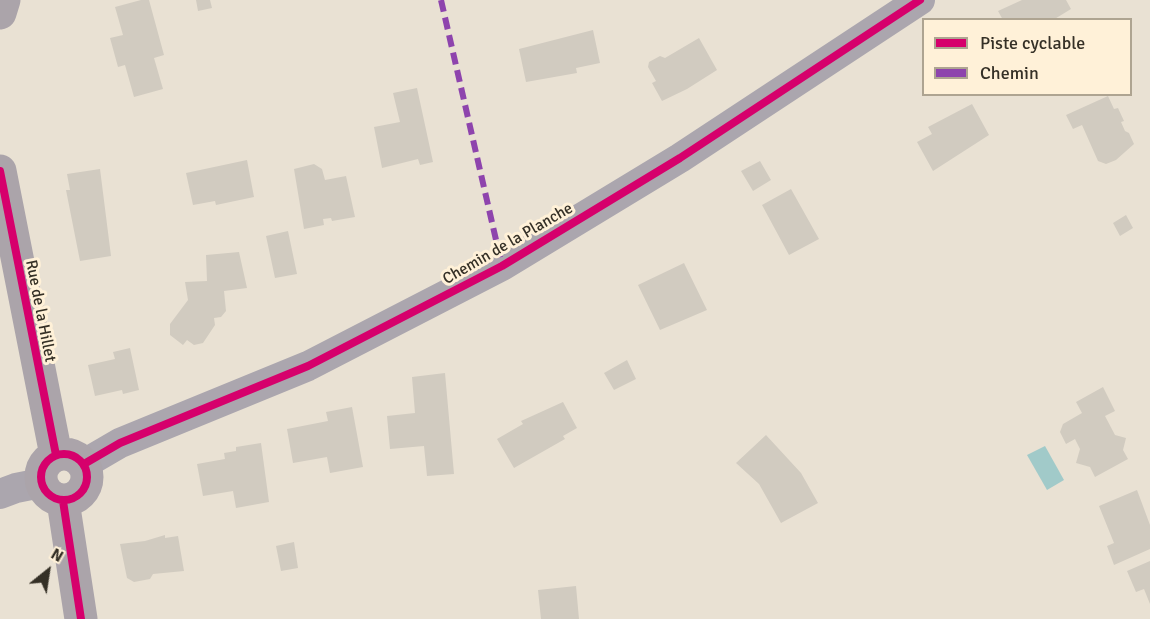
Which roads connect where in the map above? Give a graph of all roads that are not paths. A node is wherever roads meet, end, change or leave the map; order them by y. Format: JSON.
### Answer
{"nodes":[{"id":1,"x":4,"y":0,"type":"edge"},
{"id":2,"x":920,"y":0,"type":"edge"},
{"id":3,"x":0,"y":14,"type":"edge"},
{"id":4,"x":0,"y":171,"type":"edge"},
{"id":5,"x":61,"y":476,"type":"junction"},
{"id":6,"x":0,"y":494,"type":"edge"},
{"id":7,"x":81,"y":619,"type":"edge"}],
"edges":[{"from":1,"to":3,"type":"street"},
{"from":2,"to":5,"type":"street","name":"Chemin de la Planche"},
{"from":4,"to":5,"type":"street","name":"Rue de la Hillet"},
{"from":5,"to":6,"type":"street","name":"Chemin de la Planche"},
{"from":5,"to":7,"type":"street","name":"Rue de la Hillet"}]}
